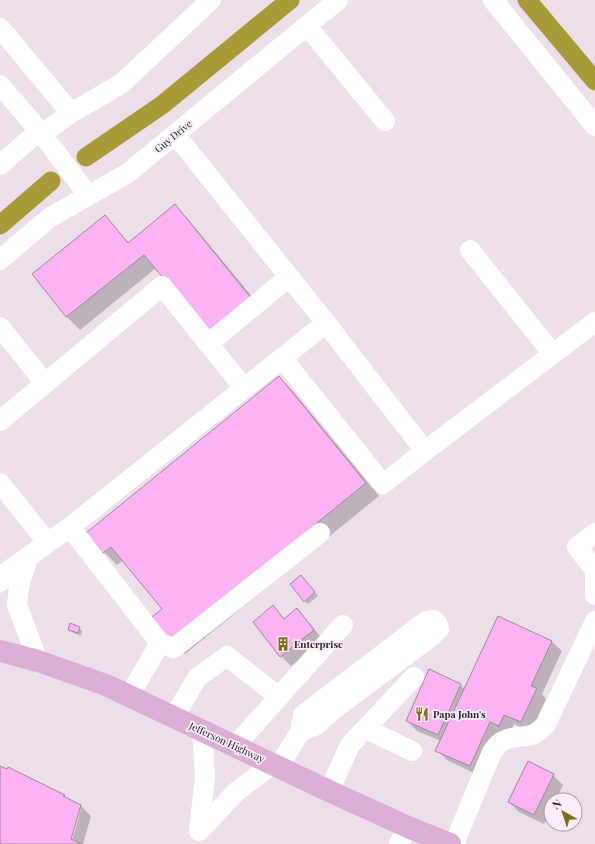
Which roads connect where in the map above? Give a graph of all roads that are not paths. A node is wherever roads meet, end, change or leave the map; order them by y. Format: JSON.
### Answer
{"nodes":[{"id":1,"x":211,"y":0,"type":"edge"},
{"id":2,"x":338,"y":0,"type":"edge"},
{"id":3,"x":493,"y":0,"type":"edge"},
{"id":4,"x":307,"y":26,"type":"junction"},
{"id":5,"x":0,"y":28,"type":"edge"},
{"id":6,"x":0,"y":85,"type":"edge"},
{"id":7,"x":71,"y":113,"type":"junction"},
{"id":8,"x":385,"y":121,"type":"dead end"},
{"id":9,"x":595,"y":126,"type":"edge"},
{"id":10,"x":40,"y":133,"type":"junction"},
{"id":11,"x":175,"y":134,"type":"junction"},
{"id":12,"x":0,"y":165,"type":"edge"},
{"id":13,"x":88,"y":195,"type":"junction"},
{"id":14,"x":470,"y":250,"type":"dead end"},
{"id":15,"x":0,"y":260,"type":"edge"},
{"id":16,"x":289,"y":277,"type":"junction"},
{"id":17,"x":595,"y":322,"type":"edge"},
{"id":18,"x":326,"y":323,"type":"junction"},
{"id":19,"x":0,"y":327,"type":"edge"},
{"id":20,"x":208,"y":344,"type":"junction"},
{"id":21,"x":552,"y":353,"type":"junction"},
{"id":22,"x":282,"y":358,"type":"junction"},
{"id":23,"x":45,"y":383,"type":"junction"},
{"id":24,"x":244,"y":388,"type":"junction"},
{"id":25,"x":0,"y":421,"type":"edge"},
{"id":26,"x":425,"y":451,"type":"junction"},
{"id":27,"x":0,"y":483,"type":"edge"},
{"id":28,"x":70,"y":527,"type":"junction"},
{"id":29,"x":320,"y":533,"type":"dead end"},
{"id":30,"x":595,"y":533,"type":"edge"},
{"id":31,"x":48,"y":543,"type":"junction"},
{"id":32,"x":28,"y":557,"type":"junction"},
{"id":33,"x":1,"y":574,"type":"edge"},
{"id":34,"x":595,"y":595,"type":"edge"},
{"id":35,"x":595,"y":621,"type":"edge"},
{"id":36,"x":343,"y":625,"type":"dead end"},
{"id":37,"x":160,"y":643,"type":"junction"},
{"id":38,"x":0,"y":651,"type":"edge"},
{"id":39,"x":38,"y":661,"type":"junction"},
{"id":40,"x":414,"y":677,"type":"dead end"},
{"id":41,"x":129,"y":696,"type":"junction"},
{"id":42,"x":279,"y":697,"type":"junction"},
{"id":43,"x":174,"y":717,"type":"junction"},
{"id":44,"x":366,"y":729,"type":"junction"},
{"id":45,"x":202,"y":730,"type":"junction"},
{"id":46,"x":300,"y":732,"type":"junction"},
{"id":47,"x":235,"y":746,"type":"junction"},
{"id":48,"x":412,"y":751,"type":"dead end"},
{"id":49,"x":276,"y":765,"type":"junction"},
{"id":50,"x":329,"y":791,"type":"junction"},
{"id":51,"x":404,"y":836,"type":"edge"},
{"id":52,"x":450,"y":844,"type":"edge"},
{"id":53,"x":454,"y":844,"type":"edge"}],
"edges":[{"from":1,"to":7,"type":"street"},
{"from":2,"to":4,"type":"street","name":"Guy Drive"},
{"from":3,"to":9,"type":"street"},
{"from":4,"to":8,"type":"street"},
{"from":4,"to":11,"type":"street","name":"Guy Drive"},
{"from":5,"to":7,"type":"street"},
{"from":6,"to":10,"type":"street"},
{"from":7,"to":10,"type":"street"},
{"from":10,"to":12,"type":"street"},
{"from":10,"to":13,"type":"street"},
{"from":11,"to":13,"type":"street","name":"Guy Drive"},
{"from":11,"to":16,"type":"street"},
{"from":13,"to":15,"type":"street","name":"Guy Drive"},
{"from":14,"to":21,"type":"street"},
{"from":16,"to":18,"type":"street"},
{"from":16,"to":20,"type":"street"},
{"from":17,"to":21,"type":"street"},
{"from":18,"to":22,"type":"street"},
{"from":18,"to":26,"type":"street"},
{"from":19,"to":23,"type":"street"},
{"from":20,"to":23,"type":"street"},
{"from":20,"to":24,"type":"street"},
{"from":21,"to":26,"type":"street"},
{"from":22,"to":24,"type":"street"},
{"from":22,"to":26,"type":"street"},
{"from":23,"to":25,"type":"street"},
{"from":24,"to":28,"type":"street"},
{"from":27,"to":31,"type":"street"},
{"from":28,"to":31,"type":"street"},
{"from":28,"to":37,"type":"street"},
{"from":29,"to":37,"type":"street"},
{"from":30,"to":34,"type":"street"},
{"from":31,"to":32,"type":"street"},
{"from":32,"to":33,"type":"street"},
{"from":32,"to":39,"type":"street"},
{"from":35,"to":53,"type":"street"},
{"from":36,"to":42,"type":"street"},
{"from":37,"to":41,"type":"street"},
{"from":38,"to":39,"type":"main road","name":"Jefferson Highway"},
{"from":39,"to":41,"type":"main road","name":"Jefferson Highway"},
{"from":40,"to":44,"type":"street"},
{"from":41,"to":43,"type":"main road","name":"Jefferson Highway"},
{"from":42,"to":43,"type":"street"},
{"from":42,"to":47,"type":"street"},
{"from":43,"to":45,"type":"main road","name":"Jefferson Highway"},
{"from":44,"to":48,"type":"street"},
{"from":44,"to":50,"type":"street"},
{"from":45,"to":47,"type":"main road","name":"Jefferson Highway"},
{"from":45,"to":49,"type":"street"},
{"from":46,"to":46,"type":"street"},
{"from":46,"to":49,"type":"street"},
{"from":47,"to":49,"type":"main road","name":"Jefferson Highway"},
{"from":49,"to":50,"type":"main road","name":"Jefferson Highway"},
{"from":50,"to":51,"type":"main road","name":"Jefferson Highway"},
{"from":51,"to":52,"type":"main road","name":"Jefferson Highway"}]}
